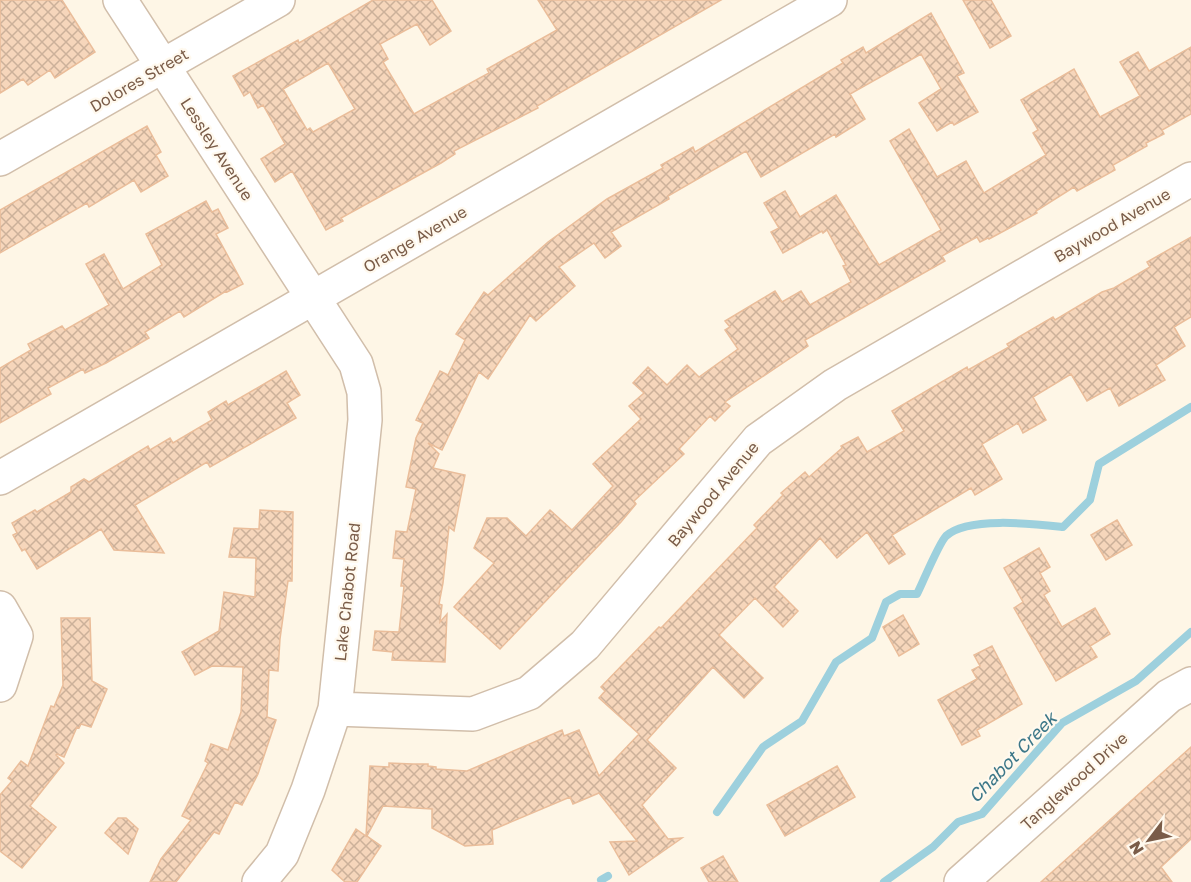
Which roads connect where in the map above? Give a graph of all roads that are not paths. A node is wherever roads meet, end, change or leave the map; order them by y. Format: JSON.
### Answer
{"nodes":[{"id":1,"x":120,"y":0,"type":"edge"},
{"id":2,"x":278,"y":0,"type":"edge"},
{"id":3,"x":830,"y":0,"type":"edge"},
{"id":4,"x":163,"y":66,"type":"junction"},
{"id":5,"x":0,"y":159,"type":"edge"},
{"id":6,"x":1191,"y":179,"type":"edge"},
{"id":7,"x":313,"y":298,"type":"junction"},
{"id":8,"x":0,"y":478,"type":"edge"},
{"id":9,"x":0,"y":608,"type":"edge"},
{"id":10,"x":1191,"y":684,"type":"edge"},
{"id":11,"x":0,"y":685,"type":"edge"},
{"id":12,"x":335,"y":709,"type":"junction"},
{"id":13,"x":259,"y":882,"type":"edge"},
{"id":14,"x":961,"y":882,"type":"edge"}],
"edges":[{"from":1,"to":4,"type":"street","name":"Lessley Avenue"},
{"from":2,"to":4,"type":"street","name":"Dolores Street"},
{"from":3,"to":7,"type":"street","name":"Orange Avenue"},
{"from":4,"to":5,"type":"street","name":"Dolores Street"},
{"from":4,"to":7,"type":"street","name":"Lessley Avenue"},
{"from":6,"to":12,"type":"street","name":"Baywood Avenue"},
{"from":7,"to":8,"type":"street","name":"Orange Avenue"},
{"from":7,"to":12,"type":"street","name":"Lake Chabot Road"},
{"from":9,"to":11,"type":"street"},
{"from":10,"to":14,"type":"street","name":"Tanglewood Drive"},
{"from":12,"to":13,"type":"street","name":"Lake Chabot Road"}]}
